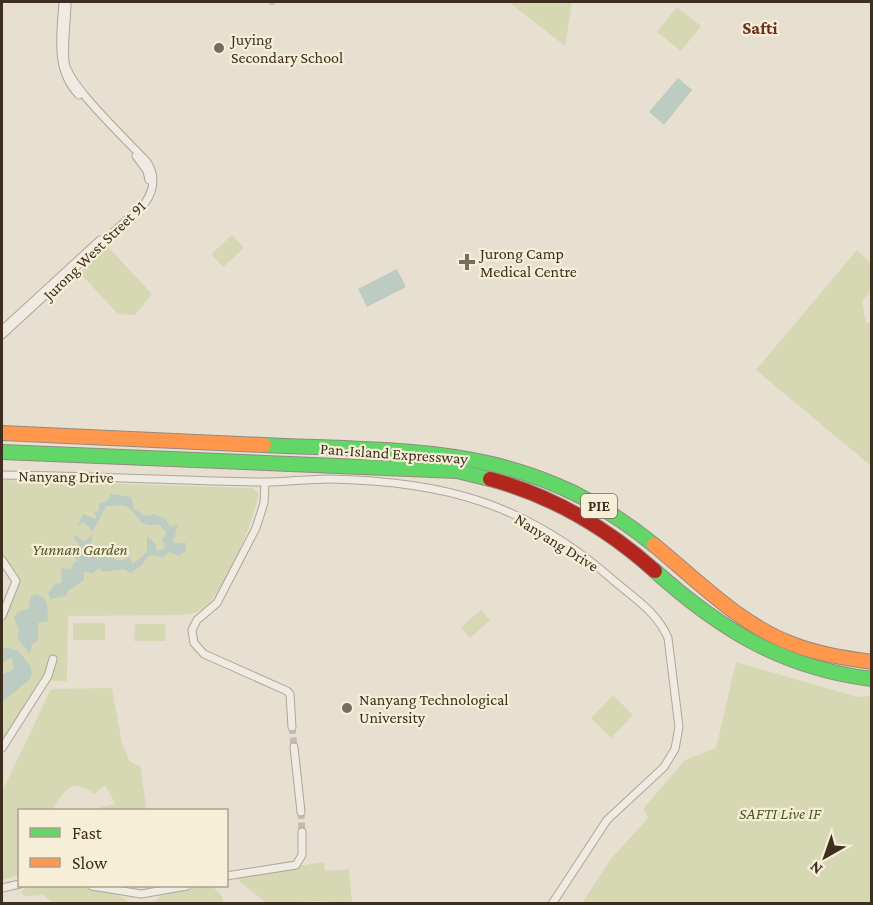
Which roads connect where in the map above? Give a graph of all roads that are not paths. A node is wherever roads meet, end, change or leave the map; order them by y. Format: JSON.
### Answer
{"nodes":[{"id":1,"x":65,"y":2,"type":"edge"},
{"id":2,"x":2,"y":330,"type":"edge"},
{"id":3,"x":2,"y":335,"type":"edge"},
{"id":4,"x":2,"y":433,"type":"edge"},
{"id":5,"x":2,"y":452,"type":"edge"},
{"id":6,"x":2,"y":475,"type":"edge"},
{"id":7,"x":265,"y":483,"type":"junction"},
{"id":8,"x":2,"y":560,"type":"edge"},
{"id":9,"x":2,"y":616,"type":"edge"},
{"id":10,"x":53,"y":659,"type":"dead end"},
{"id":11,"x":872,"y":662,"type":"edge"},
{"id":12,"x":872,"y":679,"type":"edge"},
{"id":13,"x":292,"y":727,"type":"tunnel mouth"},
{"id":14,"x":294,"y":747,"type":"tunnel mouth"},
{"id":15,"x":2,"y":748,"type":"edge"},
{"id":16,"x":301,"y":812,"type":"tunnel mouth"},
{"id":17,"x":302,"y":832,"type":"tunnel mouth"},
{"id":18,"x":228,"y":876,"type":"edge"},
{"id":19,"x":18,"y":884,"type":"edge"},
{"id":20,"x":103,"y":887,"type":"edge"},
{"id":21,"x":177,"y":887,"type":"edge"},
{"id":22,"x":2,"y":888,"type":"edge"},
{"id":23,"x":552,"y":903,"type":"edge"}],
"edges":[{"from":1,"to":2,"type":"street","name":"Jurong West Street 91"},
{"from":1,"to":3,"type":"street","name":"Jurong West Street 91"},
{"from":4,"to":11,"type":"highway","name":"Pan-Island Expressway","number":"PIE"},
{"from":5,"to":12,"type":"highway","name":"Pan-Island Expressway","number":"PIE"},
{"from":6,"to":7,"type":"street","name":"Nanyang Drive"},
{"from":7,"to":13,"type":"street"},
{"from":7,"to":23,"type":"street","name":"Nanyang Drive"},
{"from":8,"to":9,"type":"street"},
{"from":10,"to":15,"type":"street"},
{"from":14,"to":16,"type":"street"},
{"from":17,"to":18,"type":"street"},
{"from":19,"to":22,"type":"street"},
{"from":20,"to":21,"type":"street"}]}
